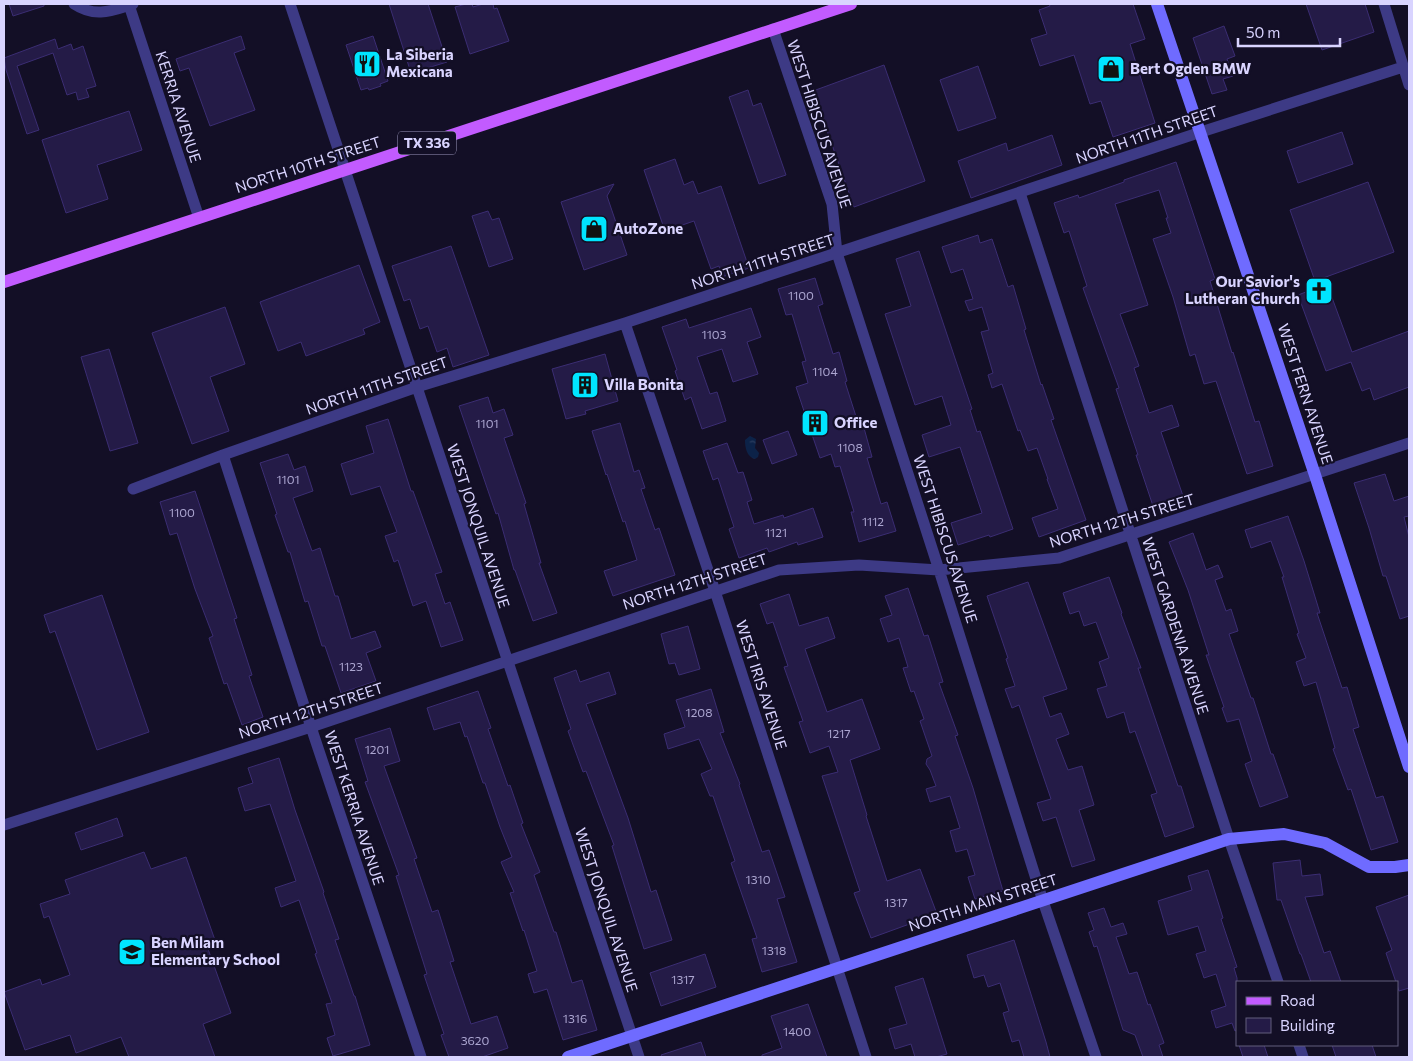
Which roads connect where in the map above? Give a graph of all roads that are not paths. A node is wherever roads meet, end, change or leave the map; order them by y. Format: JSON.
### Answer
{"nodes":[{"id":1,"x":74,"y":4,"type":"edge"},
{"id":2,"x":131,"y":4,"type":"edge"},
{"id":3,"x":290,"y":4,"type":"edge"},
{"id":4,"x":851,"y":4,"type":"edge"},
{"id":5,"x":1157,"y":4,"type":"edge"},
{"id":6,"x":1384,"y":4,"type":"edge"},
{"id":7,"x":773,"y":29,"type":"junction"},
{"id":8,"x":1403,"y":67,"type":"junction"},
{"id":9,"x":1409,"y":85,"type":"edge"},
{"id":10,"x":1201,"y":132,"type":"junction"},
{"id":11,"x":344,"y":170,"type":"junction"},
{"id":12,"x":1020,"y":193,"type":"junction"},
{"id":13,"x":199,"y":218,"type":"junction"},
{"id":14,"x":837,"y":253,"type":"junction"},
{"id":15,"x":4,"y":282,"type":"edge"},
{"id":16,"x":626,"y":323,"type":"junction"},
{"id":17,"x":417,"y":388,"type":"junction"},
{"id":18,"x":1409,"y":443,"type":"edge"},
{"id":19,"x":223,"y":454,"type":"junction"},
{"id":20,"x":1315,"y":475,"type":"junction"},
{"id":21,"x":133,"y":489,"type":"dead end"},
{"id":22,"x":1130,"y":536,"type":"junction"},
{"id":23,"x":940,"y":570,"type":"junction"},
{"id":24,"x":715,"y":591,"type":"junction"},
{"id":25,"x":507,"y":661,"type":"junction"},
{"id":26,"x":311,"y":727,"type":"junction"},
{"id":27,"x":1409,"y":767,"type":"edge"},
{"id":28,"x":4,"y":825,"type":"edge"},
{"id":29,"x":1229,"y":839,"type":"junction"},
{"id":30,"x":1409,"y":865,"type":"edge"},
{"id":31,"x":1043,"y":901,"type":"junction"},
{"id":32,"x":837,"y":969,"type":"junction"},
{"id":33,"x":1278,"y":981,"type":"edge"},
{"id":34,"x":632,"y":1036,"type":"junction"},
{"id":35,"x":421,"y":1057,"type":"edge"},
{"id":36,"x":568,"y":1057,"type":"edge"},
{"id":37,"x":639,"y":1057,"type":"edge"},
{"id":38,"x":866,"y":1057,"type":"edge"},
{"id":39,"x":1096,"y":1057,"type":"edge"}],
"edges":[{"from":1,"to":2,"type":"street"},
{"from":2,"to":13,"type":"street","name":"KERRIA AVENUE"},
{"from":3,"to":11,"type":"street","name":"WEST JONQUIL AVENUE"},
{"from":4,"to":7,"type":"main road","name":"NORTH 10TH STREET","number":"TX 336"},
{"from":5,"to":10,"type":"street","name":"WEST FERN AVENUE"},
{"from":6,"to":8,"type":"street"},
{"from":7,"to":11,"type":"main road","name":"NORTH 10TH STREET","number":"TX 336"},
{"from":7,"to":14,"type":"street","name":"WEST HIBISCUS AVENUE"},
{"from":8,"to":9,"type":"street"},
{"from":8,"to":10,"type":"street","name":"NORTH 11TH STREET"},
{"from":10,"to":12,"type":"street","name":"NORTH 11TH STREET"},
{"from":10,"to":20,"type":"street","name":"WEST FERN AVENUE"},
{"from":11,"to":13,"type":"main road","name":"NORTH 10TH STREET","number":"TX 336"},
{"from":11,"to":17,"type":"street","name":"WEST JONQUIL AVENUE"},
{"from":12,"to":14,"type":"street","name":"NORTH 11TH STREET"},
{"from":12,"to":22,"type":"street","name":"WEST GARDENIA AVENUE"},
{"from":13,"to":15,"type":"main road","name":"NORTH 10TH STREET","number":"TX 336"},
{"from":14,"to":16,"type":"street","name":"NORTH 11TH STREET"},
{"from":14,"to":23,"type":"street","name":"WEST HIBISCUS AVENUE"},
{"from":16,"to":17,"type":"street","name":"NORTH 11TH STREET"},
{"from":16,"to":24,"type":"street","name":"WEST IRIS AVENUE"},
{"from":17,"to":19,"type":"street","name":"NORTH 11TH STREET"},
{"from":17,"to":25,"type":"street","name":"WEST JONQUIL AVENUE"},
{"from":18,"to":20,"type":"street","name":"NORTH 12TH STREET"},
{"from":19,"to":21,"type":"street","name":"NORTH 11TH STREET"},
{"from":19,"to":26,"type":"street","name":"WEST KERRIA AVENUE"},
{"from":20,"to":22,"type":"street","name":"NORTH 12TH STREET"},
{"from":20,"to":27,"type":"street","name":"WEST FERN AVENUE"},
{"from":22,"to":23,"type":"street","name":"NORTH 12TH STREET"},
{"from":22,"to":29,"type":"street","name":"WEST GARDENIA AVENUE"},
{"from":23,"to":24,"type":"street","name":"NORTH 12TH STREET"},
{"from":23,"to":31,"type":"street","name":"WEST HIBISCUS AVENUE"},
{"from":24,"to":25,"type":"street","name":"NORTH 12TH STREET"},
{"from":24,"to":32,"type":"street","name":"WEST IRIS AVENUE"},
{"from":25,"to":26,"type":"street","name":"NORTH 12TH STREET"},
{"from":25,"to":34,"type":"street","name":"WEST JONQUIL AVENUE"},
{"from":26,"to":28,"type":"street","name":"NORTH 12TH STREET"},
{"from":26,"to":35,"type":"street","name":"WEST KERRIA AVENUE"},
{"from":29,"to":30,"type":"street","name":"NORTH MAIN STREET"},
{"from":29,"to":31,"type":"street","name":"NORTH MAIN STREET"},
{"from":29,"to":33,"type":"street","name":"WEST GARDENIA AVENUE"},
{"from":31,"to":32,"type":"street","name":"NORTH MAIN STREET"},
{"from":31,"to":39,"type":"street","name":"WEST HIBISCUS AVENUE"},
{"from":32,"to":34,"type":"street","name":"NORTH MAIN STREET"},
{"from":32,"to":38,"type":"street","name":"WEST IRIS AVENUE"},
{"from":34,"to":36,"type":"street","name":"NORTH MAIN STREET"},
{"from":34,"to":37,"type":"street","name":"WEST JONQUIL AVENUE"}]}
